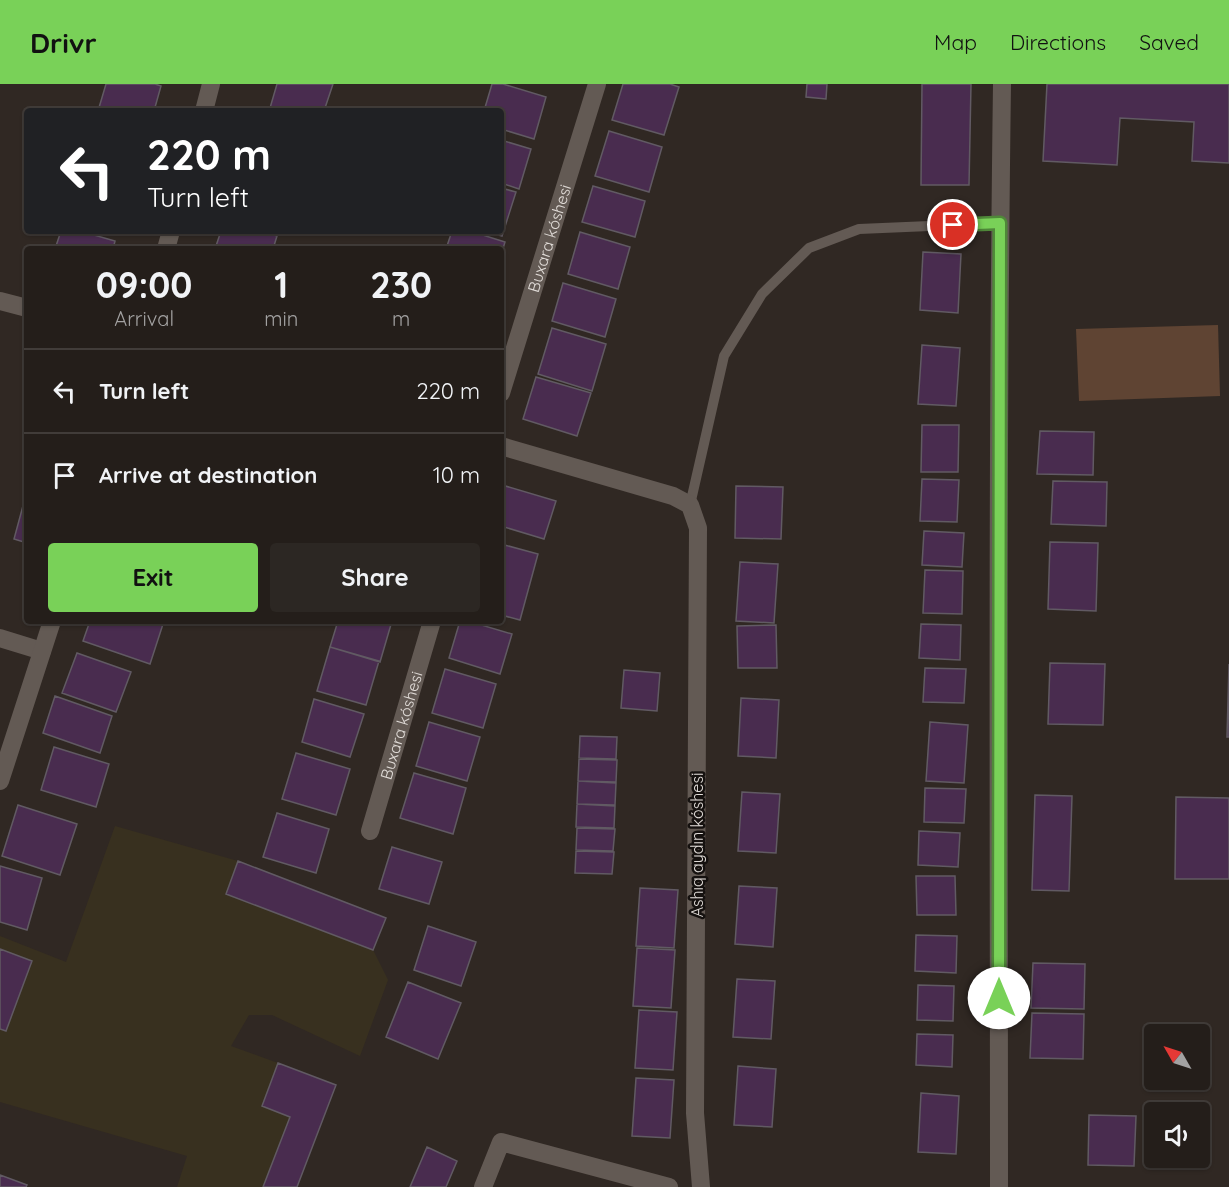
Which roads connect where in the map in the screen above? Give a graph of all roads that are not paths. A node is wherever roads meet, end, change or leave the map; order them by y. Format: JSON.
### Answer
{"nodes":[{"id":1,"x":212,"y":84,"type":"edge"},
{"id":2,"x":597,"y":84,"type":"edge"},
{"id":3,"x":1002,"y":84,"type":"edge"},
{"id":4,"x":205,"y":108,"type":"edge"},
{"id":5,"x":1000,"y":223,"type":"junction"},
{"id":6,"x":0,"y":301,"type":"edge"},
{"id":7,"x":24,"y":307,"type":"edge"},
{"id":8,"x":504,"y":383,"type":"edge"},
{"id":9,"x":504,"y":447,"type":"edge"},
{"id":10,"x":690,"y":505,"type":"junction"},
{"id":11,"x":51,"y":624,"type":"edge"},
{"id":12,"x":431,"y":624,"type":"edge"},
{"id":13,"x":0,"y":638,"type":"edge"},
{"id":14,"x":42,"y":651,"type":"junction"},
{"id":15,"x":0,"y":781,"type":"edge"},
{"id":16,"x":370,"y":831,"type":"dead end"},
{"id":17,"x":483,"y":1187,"type":"edge"},
{"id":18,"x":669,"y":1187,"type":"edge"},
{"id":19,"x":701,"y":1187,"type":"edge"},
{"id":20,"x":999,"y":1187,"type":"edge"}],
"edges":[{"from":1,"to":4,"type":"street"},
{"from":2,"to":8,"type":"street","name":"Buxara kóshesi"},
{"from":3,"to":5,"type":"street"},
{"from":5,"to":10,"type":"lane"},
{"from":5,"to":20,"type":"street"},
{"from":6,"to":7,"type":"street"},
{"from":9,"to":10,"type":"street"},
{"from":10,"to":19,"type":"street","name":"Ashıq aydın kóshesi"},
{"from":11,"to":14,"type":"street"},
{"from":12,"to":16,"type":"street","name":"Buxara kóshesi"},
{"from":13,"to":14,"type":"street"},
{"from":14,"to":15,"type":"street"},
{"from":17,"to":18,"type":"street"}]}
